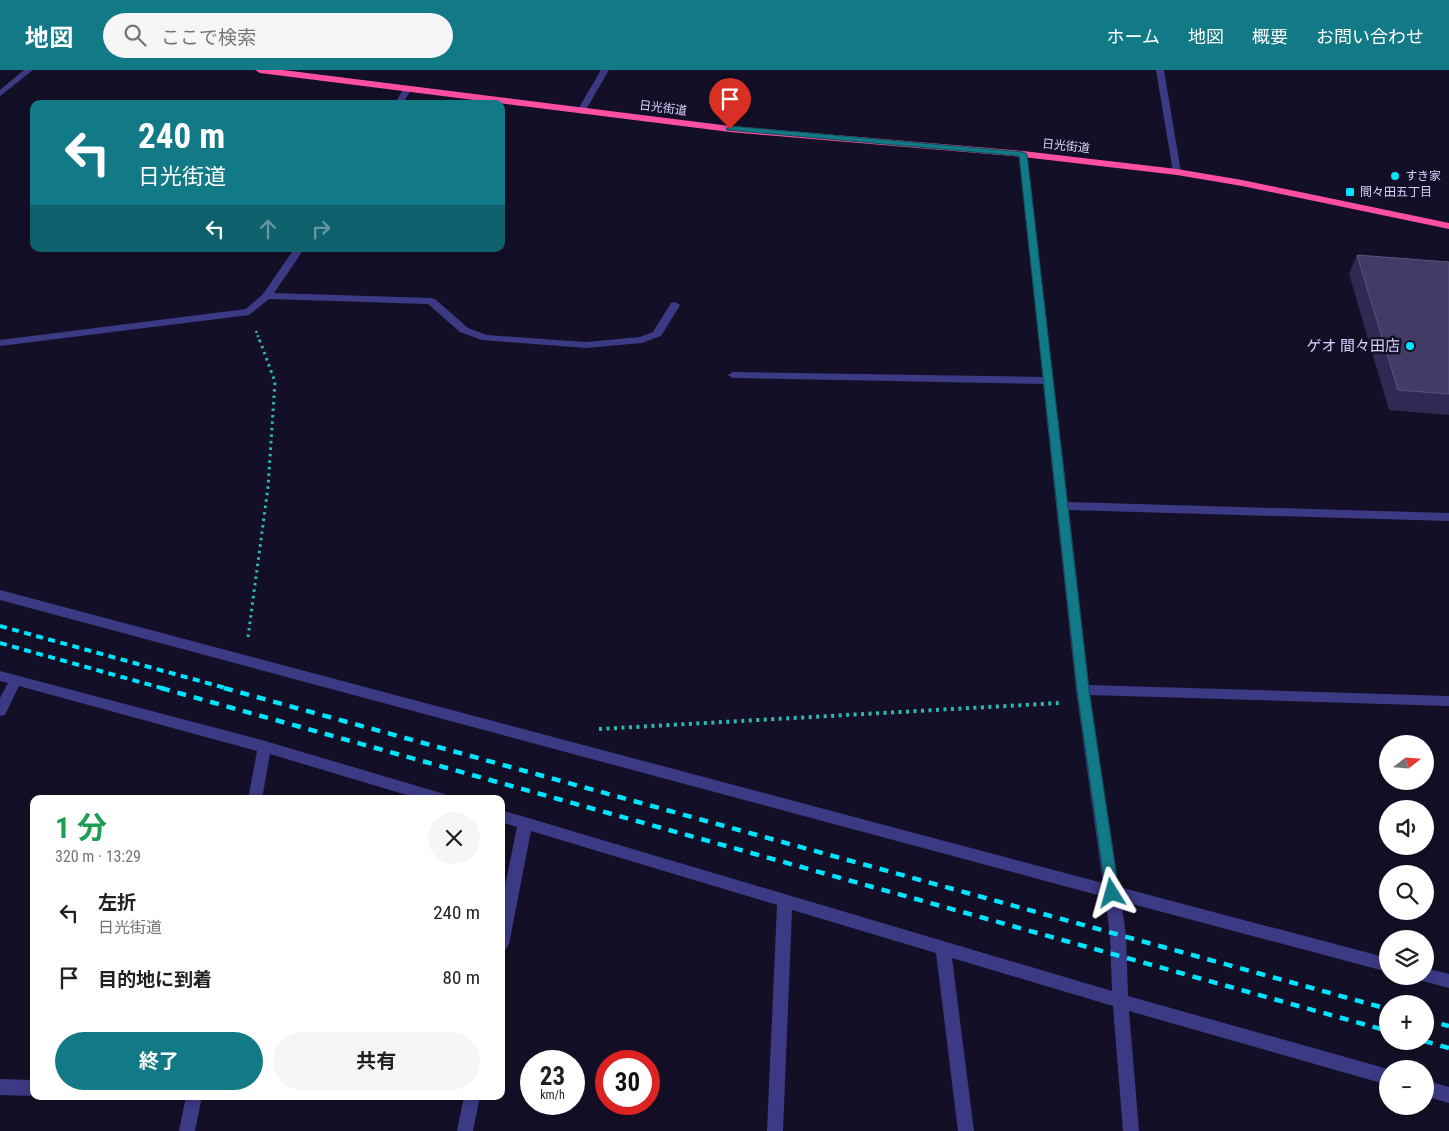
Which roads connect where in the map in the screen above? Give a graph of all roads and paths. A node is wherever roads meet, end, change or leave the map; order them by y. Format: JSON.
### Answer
{"nodes":[{"id":1,"x":30,"y":70,"type":"edge"},
{"id":2,"x":260,"y":70,"type":"edge"},
{"id":3,"x":605,"y":70,"type":"edge"},
{"id":4,"x":1160,"y":70,"type":"edge"},
{"id":5,"x":1171,"y":70,"type":"edge"},
{"id":6,"x":408,"y":89,"type":"junction"},
{"id":7,"x":0,"y":94,"type":"edge"},
{"id":8,"x":401,"y":100,"type":"edge"},
{"id":9,"x":494,"y":100,"type":"edge"},
{"id":10,"x":505,"y":101,"type":"edge"},
{"id":11,"x":581,"y":111,"type":"junction"},
{"id":12,"x":1023,"y":154,"type":"junction"},
{"id":13,"x":1177,"y":172,"type":"junction"},
{"id":14,"x":1449,"y":226,"type":"edge"},
{"id":15,"x":297,"y":252,"type":"edge"},
{"id":16,"x":267,"y":296,"type":"junction"},
{"id":17,"x":675,"y":305,"type":"dead end"},
{"id":18,"x":249,"y":312,"type":"junction"},
{"id":19,"x":0,"y":343,"type":"edge"},
{"id":20,"x":733,"y":375,"type":"dead end"},
{"id":21,"x":1049,"y":381,"type":"junction"},
{"id":22,"x":1063,"y":506,"type":"junction"},
{"id":23,"x":1449,"y":517,"type":"edge"},
{"id":24,"x":0,"y":595,"type":"edge"},
{"id":25,"x":238,"y":659,"type":"junction"},
{"id":26,"x":0,"y":676,"type":"edge"},
{"id":27,"x":16,"y":680,"type":"junction"},
{"id":28,"x":1083,"y":690,"type":"junction"},
{"id":29,"x":1449,"y":701,"type":"edge"},
{"id":30,"x":0,"y":711,"type":"edge"},
{"id":31,"x":593,"y":730,"type":"dead end"},
{"id":32,"x":265,"y":747,"type":"junction"},
{"id":33,"x":256,"y":795,"type":"edge"},
{"id":34,"x":427,"y":795,"type":"edge"},
{"id":35,"x":505,"y":817,"type":"edge"},
{"id":36,"x":525,"y":823,"type":"junction"},
{"id":37,"x":1112,"y":893,"type":"junction"},
{"id":38,"x":785,"y":900,"type":"junction"},
{"id":39,"x":505,"y":924,"type":"edge"},
{"id":40,"x":943,"y":948,"type":"junction"},
{"id":41,"x":1379,"y":963,"type":"edge"},
{"id":42,"x":1434,"y":977,"type":"edge"},
{"id":43,"x":1449,"y":981,"type":"edge"},
{"id":44,"x":1120,"y":1001,"type":"junction"},
{"id":45,"x":1379,"y":1074,"type":"edge"},
{"id":46,"x":0,"y":1087,"type":"edge"},
{"id":47,"x":30,"y":1088,"type":"edge"},
{"id":48,"x":1434,"y":1091,"type":"edge"},
{"id":49,"x":1449,"y":1095,"type":"edge"},
{"id":50,"x":193,"y":1100,"type":"edge"},
{"id":51,"x":471,"y":1100,"type":"edge"},
{"id":52,"x":187,"y":1131,"type":"edge"},
{"id":53,"x":465,"y":1131,"type":"edge"},
{"id":54,"x":775,"y":1131,"type":"edge"},
{"id":55,"x":966,"y":1131,"type":"edge"},
{"id":56,"x":1131,"y":1131,"type":"edge"}],
"edges":[{"from":1,"to":7,"type":"street"},
{"from":2,"to":6,"type":"highway","name":"日光街道"},
{"from":3,"to":11,"type":"street"},
{"from":4,"to":5,"type":"street"},
{"from":4,"to":13,"type":"street"},
{"from":6,"to":8,"type":"street"},
{"from":6,"to":9,"type":"highway","name":"日光街道"},
{"from":10,"to":11,"type":"highway","name":"日光街道"},
{"from":11,"to":12,"type":"highway","name":"日光街道"},
{"from":12,"to":13,"type":"highway","name":"日光街道"},
{"from":12,"to":21,"type":"street"},
{"from":13,"to":14,"type":"highway","name":"日光街道"},
{"from":15,"to":16,"type":"street"},
{"from":16,"to":17,"type":"street"},
{"from":16,"to":18,"type":"street"},
{"from":18,"to":19,"type":"street"},
{"from":18,"to":25,"type":"path"},
{"from":20,"to":21,"type":"street"},
{"from":21,"to":22,"type":"street"},
{"from":22,"to":23,"type":"street"},
{"from":22,"to":28,"type":"street"},
{"from":24,"to":25,"type":"street"},
{"from":25,"to":37,"type":"street"},
{"from":26,"to":27,"type":"street"},
{"from":27,"to":30,"type":"street"},
{"from":27,"to":32,"type":"street"},
{"from":28,"to":29,"type":"street"},
{"from":28,"to":31,"type":"path"},
{"from":28,"to":37,"type":"street"},
{"from":32,"to":33,"type":"street"},
{"from":32,"to":34,"type":"street"},
{"from":35,"to":36,"type":"street"},
{"from":36,"to":38,"type":"street"},
{"from":36,"to":39,"type":"street"},
{"from":37,"to":41,"type":"street"},
{"from":37,"to":44,"type":"street"},
{"from":38,"to":40,"type":"street"},
{"from":38,"to":54,"type":"street"},
{"from":40,"to":44,"type":"street"},
{"from":40,"to":55,"type":"street"},
{"from":42,"to":43,"type":"street"},
{"from":44,"to":45,"type":"street"},
{"from":44,"to":56,"type":"street"},
{"from":46,"to":47,"type":"street"},
{"from":48,"to":49,"type":"street"},
{"from":50,"to":52,"type":"street"},
{"from":51,"to":53,"type":"street"}]}
